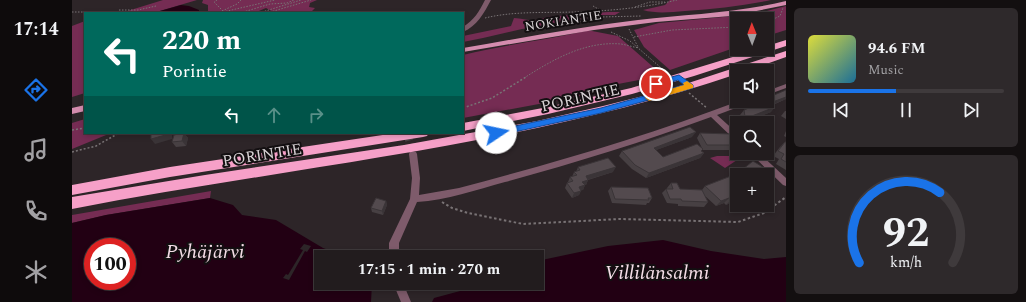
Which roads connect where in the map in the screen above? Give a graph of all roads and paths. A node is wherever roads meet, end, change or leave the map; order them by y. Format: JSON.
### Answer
{"nodes":[{"id":1,"x":218,"y":0,"type":"edge"},
{"id":2,"x":241,"y":0,"type":"edge"},
{"id":3,"x":275,"y":0,"type":"edge"},
{"id":4,"x":294,"y":0,"type":"edge"},
{"id":5,"x":301,"y":0,"type":"edge"},
{"id":6,"x":311,"y":0,"type":"edge"},
{"id":7,"x":488,"y":0,"type":"edge"},
{"id":8,"x":677,"y":0,"type":"edge"},
{"id":9,"x":666,"y":3,"type":"junction"},
{"id":10,"x":782,"y":4,"type":"edge"},
{"id":11,"x":156,"y":6,"type":"dead end"},
{"id":12,"x":593,"y":6,"type":"dead end"},
{"id":13,"x":635,"y":7,"type":"junction"},
{"id":14,"x":119,"y":10,"type":"dead end"},
{"id":15,"x":600,"y":10,"type":"junction"},
{"id":16,"x":786,"y":11,"type":"edge"},
{"id":17,"x":72,"y":12,"type":"edge"},
{"id":18,"x":110,"y":12,"type":"edge"},
{"id":19,"x":223,"y":12,"type":"edge"},
{"id":20,"x":243,"y":12,"type":"edge"},
{"id":21,"x":261,"y":12,"type":"edge"},
{"id":22,"x":270,"y":12,"type":"edge"},
{"id":23,"x":784,"y":12,"type":"junction"},
{"id":24,"x":492,"y":16,"type":"dead end"},
{"id":25,"x":647,"y":16,"type":"dead end"},
{"id":26,"x":774,"y":19,"type":"edge"},
{"id":27,"x":560,"y":27,"type":"dead end"},
{"id":28,"x":628,"y":27,"type":"dead end"},
{"id":29,"x":730,"y":27,"type":"edge"},
{"id":30,"x":464,"y":29,"type":"edge"},
{"id":31,"x":610,"y":31,"type":"dead end"},
{"id":32,"x":634,"y":37,"type":"junction"},
{"id":33,"x":786,"y":43,"type":"edge"},
{"id":34,"x":639,"y":48,"type":"junction"},
{"id":35,"x":464,"y":50,"type":"edge"},
{"id":36,"x":786,"y":54,"type":"edge"},
{"id":37,"x":757,"y":64,"type":"edge"},
{"id":38,"x":668,"y":74,"type":"dead end"},
{"id":39,"x":730,"y":74,"type":"edge"},
{"id":40,"x":679,"y":78,"type":"junction"},
{"id":41,"x":786,"y":86,"type":"edge"},
{"id":42,"x":690,"y":90,"type":"junction"},
{"id":43,"x":774,"y":90,"type":"edge"},
{"id":44,"x":84,"y":107,"type":"edge"},
{"id":45,"x":730,"y":107,"type":"edge"},
{"id":46,"x":464,"y":108,"type":"edge"},
{"id":47,"x":72,"y":110,"type":"edge"},
{"id":48,"x":712,"y":114,"type":"junction"},
{"id":49,"x":464,"y":127,"type":"edge"},
{"id":50,"x":84,"y":128,"type":"edge"},
{"id":51,"x":72,"y":130,"type":"edge"},
{"id":52,"x":730,"y":131,"type":"edge"},
{"id":53,"x":117,"y":134,"type":"edge"},
{"id":54,"x":417,"y":134,"type":"edge"},
{"id":55,"x":72,"y":152,"type":"edge"},
{"id":56,"x":413,"y":154,"type":"tunnel mouth"},
{"id":57,"x":761,"y":160,"type":"edge"},
{"id":58,"x":786,"y":183,"type":"edge"},
{"id":59,"x":72,"y":189,"type":"edge"},
{"id":60,"x":437,"y":196,"type":"junction"},
{"id":61,"x":786,"y":197,"type":"edge"},
{"id":62,"x":414,"y":199,"type":"junction"},
{"id":63,"x":72,"y":203,"type":"edge"},
{"id":64,"x":394,"y":250,"type":"edge"},
{"id":65,"x":401,"y":290,"type":"edge"},
{"id":66,"x":406,"y":302,"type":"edge"}],
"edges":[{"from":1,"to":19,"type":"path"},
{"from":2,"to":19,"type":"path"},
{"from":3,"to":19,"type":"path"},
{"from":4,"to":20,"type":"path"},
{"from":5,"to":21,"type":"path"},
{"from":6,"to":22,"type":"path"},
{"from":7,"to":30,"type":"street"},
{"from":8,"to":9,"type":"path"},
{"from":9,"to":13,"type":"path"},
{"from":9,"to":13,"type":"path"},
{"from":10,"to":23,"type":"path"},
{"from":10,"to":35,"type":"main road","name":"NOKIANTIE"},
{"from":11,"to":14,"type":"path"},
{"from":12,"to":15,"type":"path"},
{"from":13,"to":15,"type":"path"},
{"from":15,"to":24,"type":"path"},
{"from":16,"to":23,"type":"path"},
{"from":17,"to":18,"type":"path"},
{"from":23,"to":26,"type":"path"},
{"from":25,"to":27,"type":"path"},
{"from":28,"to":32,"type":"path"},
{"from":29,"to":32,"type":"path"},
{"from":31,"to":34,"type":"path"},
{"from":32,"to":34,"type":"path"},
{"from":33,"to":40,"type":"highway","name":"PORINTIE"},
{"from":34,"to":38,"type":"path"},
{"from":34,"to":46,"type":"path"},
{"from":36,"to":37,"type":"highway","name":"PORINTIE"},
{"from":39,"to":42,"type":"highway","name":"PORINTIE"},
{"from":40,"to":42,"type":"street"},
{"from":40,"to":49,"type":"highway","name":"PORINTIE"},
{"from":41,"to":43,"type":"street"},
{"from":42,"to":48,"type":"path"},
{"from":42,"to":63,"type":"highway","name":"PORINTIE"},
{"from":44,"to":47,"type":"main road"},
{"from":45,"to":48,"type":"street"},
{"from":48,"to":52,"type":"street"},
{"from":48,"to":60,"type":"street"},
{"from":50,"to":51,"type":"path"},
{"from":53,"to":55,"type":"path"},
{"from":54,"to":59,"type":"highway","name":"PORINTIE"},
{"from":56,"to":62,"type":"street"},
{"from":57,"to":58,"type":"street"},
{"from":60,"to":61,"type":"path"},
{"from":60,"to":62,"type":"street"},
{"from":62,"to":64,"type":"street"},
{"from":65,"to":66,"type":"street"}]}
